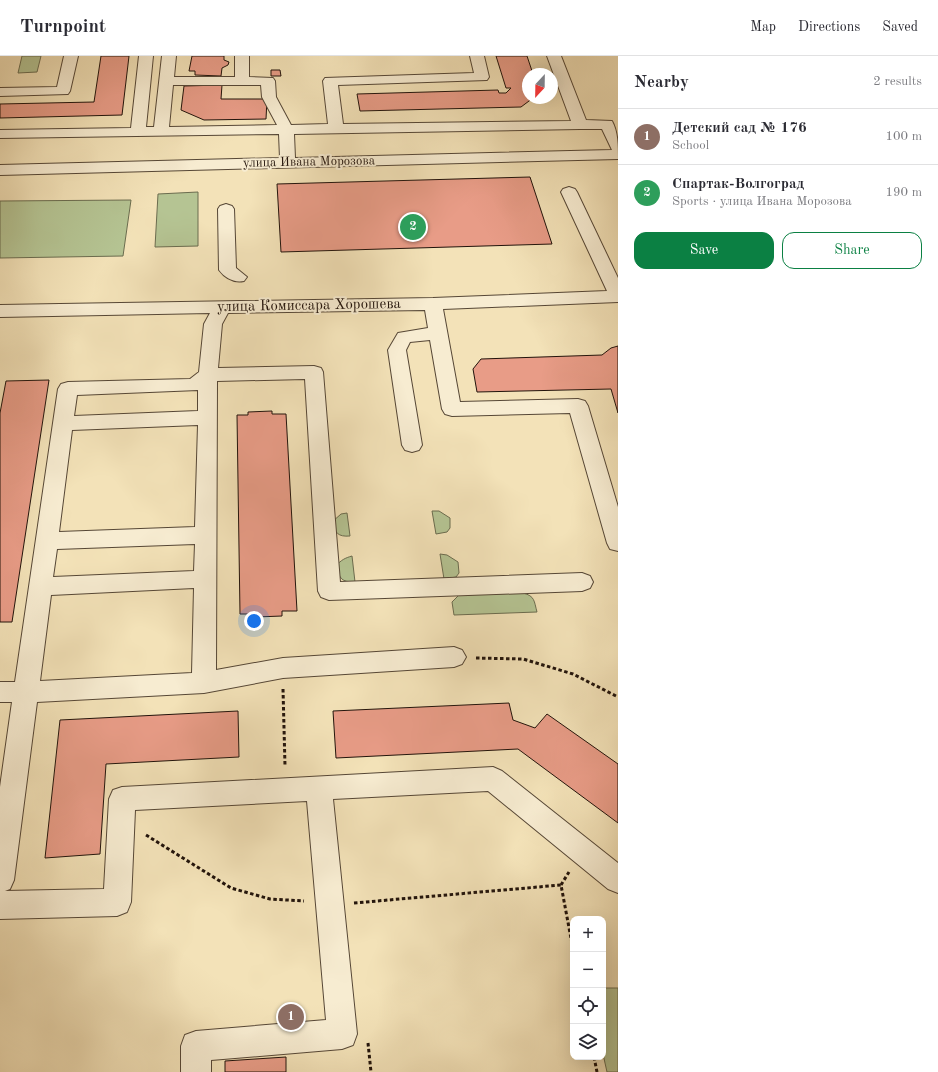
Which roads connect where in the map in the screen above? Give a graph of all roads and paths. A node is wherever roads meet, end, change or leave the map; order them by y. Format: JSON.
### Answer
{"nodes":[{"id":1,"x":70,"y":56,"type":"edge"},
{"id":2,"x":146,"y":56,"type":"edge"},
{"id":3,"x":169,"y":56,"type":"edge"},
{"id":4,"x":242,"y":56,"type":"edge"},
{"id":5,"x":477,"y":56,"type":"edge"},
{"id":6,"x":554,"y":56,"type":"edge"},
{"id":7,"x":242,"y":80,"type":"junction"},
{"id":8,"x":166,"y":81,"type":"junction"},
{"id":9,"x":0,"y":92,"type":"edge"},
{"id":10,"x":580,"y":125,"type":"junction"},
{"id":11,"x":336,"y":128,"type":"junction"},
{"id":12,"x":286,"y":129,"type":"junction"},
{"id":13,"x":161,"y":130,"type":"junction"},
{"id":14,"x":138,"y":131,"type":"junction"},
{"id":15,"x":0,"y":134,"type":"edge"},
{"id":16,"x":618,"y":148,"type":"edge"},
{"id":17,"x":618,"y":154,"type":"edge"},
{"id":18,"x":288,"y":162,"type":"junction"},
{"id":19,"x":0,"y":170,"type":"edge"},
{"id":20,"x":569,"y":192,"type":"dead end"},
{"id":21,"x":226,"y":209,"type":"dead end"},
{"id":22,"x":238,"y":277,"type":"dead end"},
{"id":23,"x":618,"y":296,"type":"edge"},
{"id":24,"x":433,"y":304,"type":"junction"},
{"id":25,"x":218,"y":307,"type":"junction"},
{"id":26,"x":0,"y":311,"type":"edge"},
{"id":27,"x":439,"y":333,"type":"junction"},
{"id":28,"x":208,"y":375,"type":"junction"},
{"id":29,"x":208,"y":418,"type":"junction"},
{"id":30,"x":64,"y":423,"type":"junction"},
{"id":31,"x":412,"y":445,"type":"dead end"},
{"id":32,"x":206,"y":535,"type":"junction"},
{"id":33,"x":48,"y":541,"type":"junction"},
{"id":34,"x":618,"y":543,"type":"edge"},
{"id":35,"x":206,"y":579,"type":"junction"},
{"id":36,"x":582,"y":582,"type":"dead end"},
{"id":37,"x":42,"y":586,"type":"junction"},
{"id":38,"x":454,"y":657,"type":"joint"},
{"id":39,"x":283,"y":668,"type":"junction"},
{"id":40,"x":204,"y":683,"type":"junction"},
{"id":41,"x":0,"y":692,"type":"edge"},
{"id":42,"x":26,"y":692,"type":"junction"},
{"id":43,"x":618,"y":697,"type":"edge"},
{"id":44,"x":319,"y":789,"type":"junction"},
{"id":45,"x":286,"y":790,"type":"junction"},
{"id":46,"x":120,"y":842,"type":"junction"},
{"id":47,"x":0,"y":880,"type":"edge"},
{"id":48,"x":618,"y":880,"type":"edge"},
{"id":49,"x":330,"y":903,"type":"junction"},
{"id":50,"x":0,"y":905,"type":"edge"},
{"id":51,"x":570,"y":933,"type":"edge"},
{"id":52,"x":595,"y":1060,"type":"edge"},
{"id":53,"x":196,"y":1072,"type":"edge"},
{"id":54,"x":597,"y":1072,"type":"edge"}],
"edges":[{"from":1,"to":9,"type":"street"},
{"from":2,"to":14,"type":"street"},
{"from":3,"to":8,"type":"street"},
{"from":4,"to":7,"type":"street"},
{"from":5,"to":11,"type":"street"},
{"from":6,"to":10,"type":"street"},
{"from":7,"to":8,"type":"street"},
{"from":7,"to":12,"type":"street"},
{"from":8,"to":13,"type":"street"},
{"from":10,"to":11,"type":"street"},
{"from":10,"to":16,"type":"street"},
{"from":11,"to":12,"type":"street"},
{"from":12,"to":13,"type":"street"},
{"from":12,"to":18,"type":"street"},
{"from":13,"to":14,"type":"street"},
{"from":14,"to":15,"type":"street"},
{"from":17,"to":18,"type":"street","name":"улица Ивана Морозова"},
{"from":18,"to":19,"type":"street","name":"улица Ивана Морозова"},
{"from":20,"to":23,"type":"street"},
{"from":21,"to":22,"type":"street"},
{"from":23,"to":24,"type":"street","name":"улица Комиссара Хорошева"},
{"from":24,"to":25,"type":"street","name":"улица Комиссара Хорошева"},
{"from":24,"to":27,"type":"street"},
{"from":25,"to":26,"type":"street","name":"улица Комиссара Хорошева"},
{"from":25,"to":28,"type":"street"},
{"from":27,"to":31,"type":"street"},
{"from":27,"to":34,"type":"street"},
{"from":28,"to":29,"type":"street"},
{"from":28,"to":30,"type":"street"},
{"from":28,"to":36,"type":"street"},
{"from":29,"to":30,"type":"street"},
{"from":29,"to":32,"type":"street"},
{"from":30,"to":33,"type":"street"},
{"from":32,"to":33,"type":"street"},
{"from":32,"to":35,"type":"street"},
{"from":33,"to":37,"type":"street"},
{"from":35,"to":37,"type":"street"},
{"from":35,"to":40,"type":"street"},
{"from":37,"to":42,"type":"street"},
{"from":38,"to":39,"type":"street"},
{"from":38,"to":43,"type":"path"},
{"from":39,"to":40,"type":"street"},
{"from":39,"to":45,"type":"path"},
{"from":40,"to":42,"type":"street"},
{"from":41,"to":42,"type":"street"},
{"from":42,"to":47,"type":"street"},
{"from":44,"to":45,"type":"street"},
{"from":44,"to":48,"type":"street"},
{"from":44,"to":49,"type":"street"},
{"from":45,"to":46,"type":"street"},
{"from":46,"to":49,"type":"path"},
{"from":46,"to":50,"type":"street"},
{"from":49,"to":51,"type":"path"},
{"from":49,"to":53,"type":"street"},
{"from":52,"to":54,"type":"path"}]}
